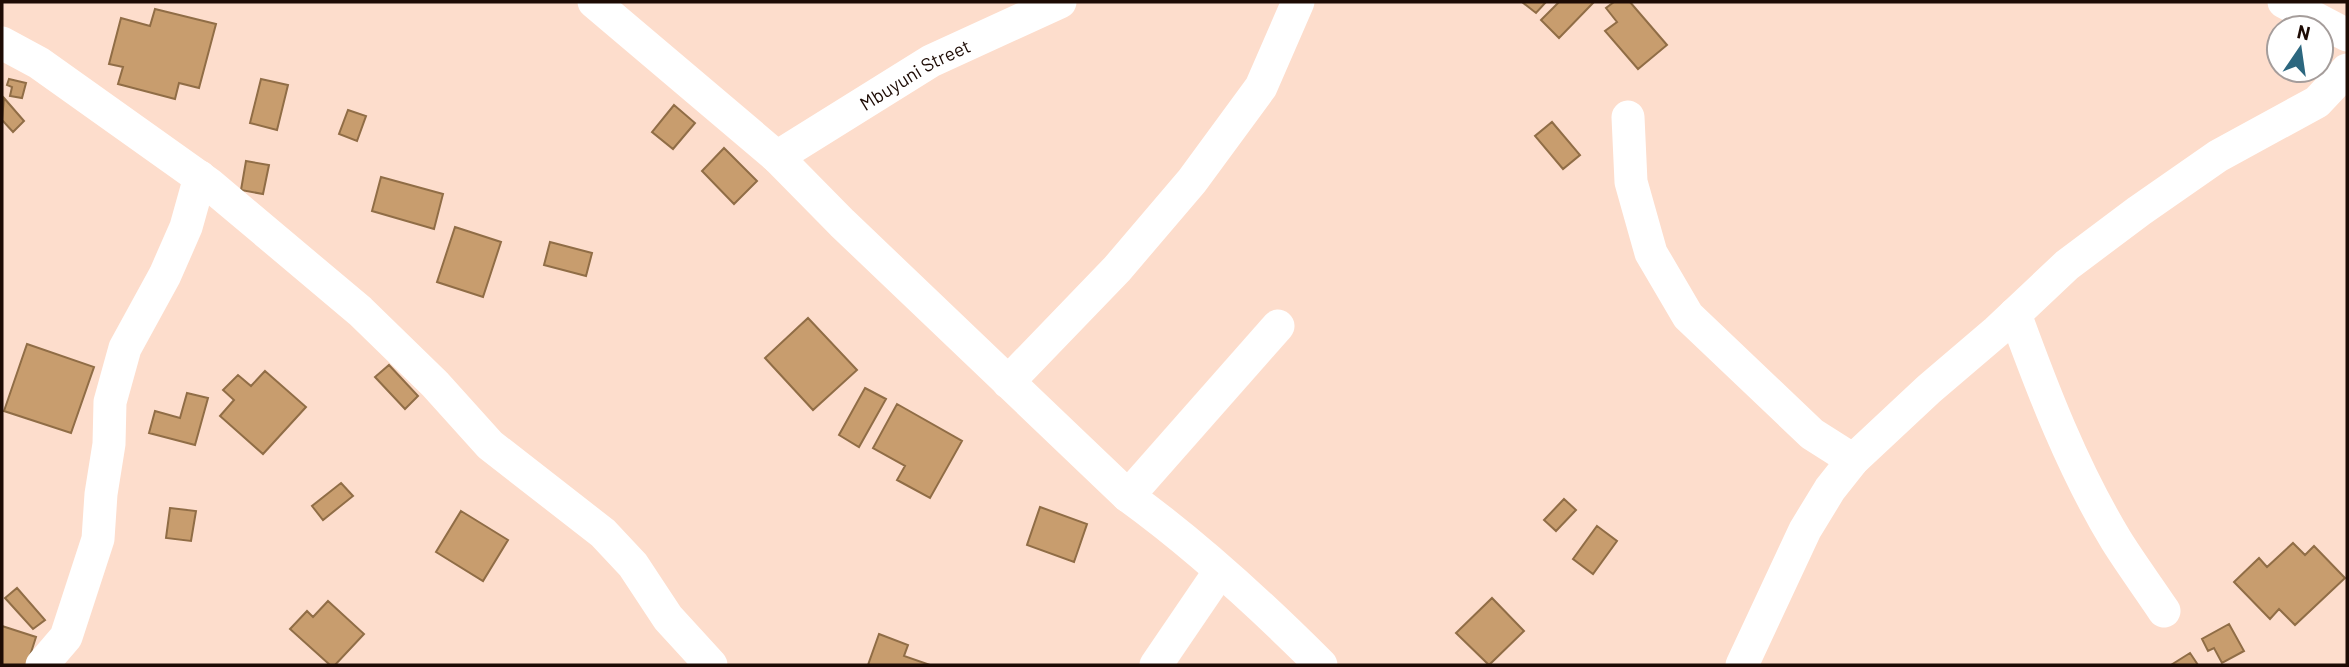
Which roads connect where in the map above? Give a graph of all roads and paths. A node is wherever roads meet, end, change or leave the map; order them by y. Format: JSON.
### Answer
{"nodes":[{"id":1,"x":594,"y":2,"type":"edge"},
{"id":2,"x":1060,"y":2,"type":"edge"},
{"id":3,"x":1298,"y":2,"type":"edge"},
{"id":4,"x":2289,"y":11,"type":"edge"},
{"id":5,"x":2347,"y":35,"type":"edge"},
{"id":6,"x":2,"y":43,"type":"edge"},
{"id":7,"x":2347,"y":70,"type":"edge"},
{"id":8,"x":2313,"y":86,"type":"edge"},
{"id":9,"x":1628,"y":117,"type":"dead end"},
{"id":10,"x":777,"y":157,"type":"junction"},
{"id":11,"x":200,"y":177,"type":"junction"},
{"id":12,"x":2015,"y":314,"type":"junction"},
{"id":13,"x":1279,"y":326,"type":"dead end"},
{"id":14,"x":1008,"y":382,"type":"junction"},
{"id":15,"x":1853,"y":460,"type":"junction"},
{"id":16,"x":1128,"y":496,"type":"junction"},
{"id":17,"x":1220,"y":571,"type":"junction"},
{"id":18,"x":2164,"y":611,"type":"dead end"},
{"id":19,"x":43,"y":665,"type":"edge"},
{"id":20,"x":711,"y":665,"type":"edge"},
{"id":21,"x":1156,"y":665,"type":"edge"},
{"id":22,"x":1321,"y":665,"type":"edge"},
{"id":23,"x":1742,"y":665,"type":"edge"}],
"edges":[{"from":1,"to":10,"type":"street"},
{"from":2,"to":10,"type":"street","name":"Mbuyuni Street"},
{"from":3,"to":14,"type":"street"},
{"from":4,"to":5,"type":"street"},
{"from":6,"to":11,"type":"street"},
{"from":7,"to":8,"type":"street"},
{"from":8,"to":12,"type":"street"},
{"from":9,"to":15,"type":"street"},
{"from":10,"to":14,"type":"street"},
{"from":11,"to":19,"type":"street"},
{"from":11,"to":20,"type":"street"},
{"from":12,"to":15,"type":"street"},
{"from":12,"to":18,"type":"street"},
{"from":13,"to":16,"type":"street"},
{"from":14,"to":16,"type":"street"},
{"from":15,"to":23,"type":"street"},
{"from":16,"to":17,"type":"street"},
{"from":17,"to":21,"type":"street"},
{"from":17,"to":22,"type":"street"}]}
